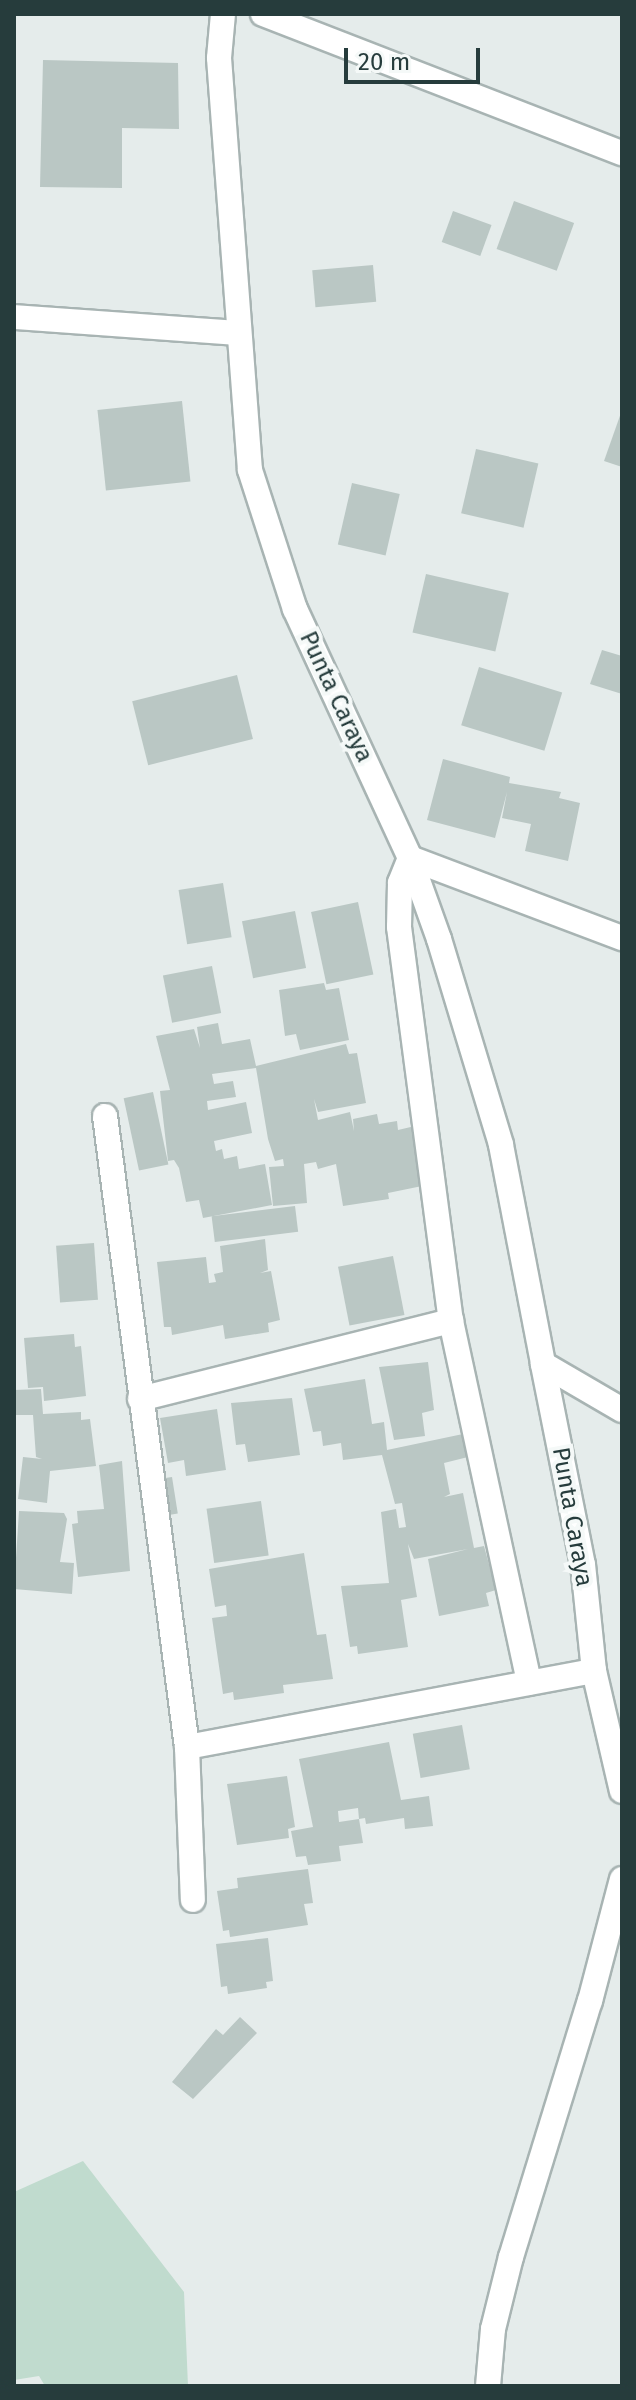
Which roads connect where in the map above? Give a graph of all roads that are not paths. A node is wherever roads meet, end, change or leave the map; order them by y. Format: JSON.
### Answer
{"nodes":[{"id":1,"x":223,"y":14,"type":"edge"},
{"id":2,"x":263,"y":14,"type":"edge"},
{"id":3,"x":622,"y":153,"type":"edge"},
{"id":4,"x":14,"y":317,"type":"edge"},
{"id":5,"x":236,"y":333,"type":"junction"},
{"id":6,"x":410,"y":858,"type":"junction"},
{"id":7,"x":622,"y":938,"type":"edge"},
{"id":8,"x":105,"y":1116,"type":"dead end"},
{"id":9,"x":451,"y":1321,"type":"junction"},
{"id":10,"x":543,"y":1364,"type":"junction"},
{"id":11,"x":140,"y":1399,"type":"junction"},
{"id":12,"x":622,"y":1410,"type":"edge"},
{"id":13,"x":594,"y":1671,"type":"junction"},
{"id":14,"x":529,"y":1683,"type":"junction"},
{"id":15,"x":187,"y":1747,"type":"junction"},
{"id":16,"x":622,"y":1791,"type":"edge"},
{"id":17,"x":622,"y":1879,"type":"edge"},
{"id":18,"x":193,"y":1900,"type":"dead end"},
{"id":19,"x":488,"y":2386,"type":"edge"}],
"edges":[{"from":1,"to":5,"type":"street","name":"Punta Caraya"},
{"from":2,"to":3,"type":"street"},
{"from":4,"to":5,"type":"street"},
{"from":5,"to":6,"type":"street","name":"Punta Caraya"},
{"from":6,"to":7,"type":"street"},
{"from":6,"to":9,"type":"street"},
{"from":6,"to":10,"type":"street","name":"Punta Caraya"},
{"from":8,"to":11,"type":"street"},
{"from":9,"to":11,"type":"street"},
{"from":9,"to":14,"type":"street"},
{"from":10,"to":12,"type":"street"},
{"from":10,"to":13,"type":"street","name":"Punta Caraya"},
{"from":11,"to":15,"type":"street"},
{"from":13,"to":14,"type":"street"},
{"from":13,"to":16,"type":"street","name":"Punta Caraya"},
{"from":14,"to":15,"type":"street"},
{"from":15,"to":18,"type":"street"},
{"from":17,"to":19,"type":"street"}]}
